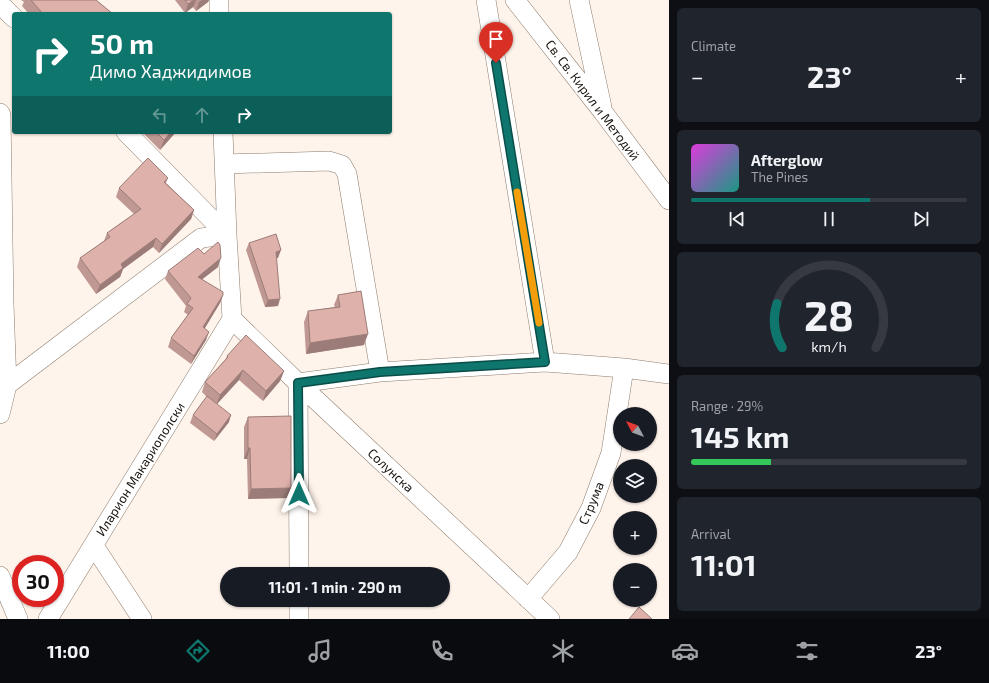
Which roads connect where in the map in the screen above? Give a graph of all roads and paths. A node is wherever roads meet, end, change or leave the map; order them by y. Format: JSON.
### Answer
{"nodes":[{"id":1,"x":219,"y":0,"type":"edge"},
{"id":2,"x":486,"y":0,"type":"edge"},
{"id":3,"x":516,"y":0,"type":"edge"},
{"id":4,"x":579,"y":0,"type":"edge"},
{"id":5,"x":0,"y":4,"type":"edge"},
{"id":6,"x":219,"y":12,"type":"edge"},
{"id":7,"x":12,"y":16,"type":"edge"},
{"id":8,"x":603,"y":112,"type":"junction"},
{"id":9,"x":0,"y":114,"type":"edge"},
{"id":10,"x":128,"y":134,"type":"edge"},
{"id":11,"x":223,"y":134,"type":"edge"},
{"id":12,"x":224,"y":164,"type":"junction"},
{"id":13,"x":669,"y":200,"type":"edge"},
{"id":14,"x":227,"y":235,"type":"junction"},
{"id":15,"x":2,"y":302,"type":"edge"},
{"id":16,"x":232,"y":320,"type":"junction"},
{"id":17,"x":545,"y":362,"type":"junction"},
{"id":18,"x":624,"y":368,"type":"junction"},
{"id":19,"x":380,"y":372,"type":"junction"},
{"id":20,"x":669,"y":374,"type":"edge"},
{"id":21,"x":298,"y":383,"type":"junction"},
{"id":22,"x":6,"y":385,"type":"junction"},
{"id":23,"x":0,"y":414,"type":"edge"},
{"id":24,"x":94,"y":546,"type":"junction"},
{"id":25,"x":299,"y":567,"type":"edge"},
{"id":26,"x":0,"y":576,"type":"edge"},
{"id":27,"x":528,"y":599,"type":"junction"},
{"id":28,"x":18,"y":619,"type":"edge"},
{"id":29,"x":48,"y":619,"type":"edge"},
{"id":30,"x":142,"y":619,"type":"edge"},
{"id":31,"x":550,"y":619,"type":"edge"}],
"edges":[{"from":1,"to":6,"type":"street"},
{"from":2,"to":17,"type":"street"},
{"from":3,"to":8,"type":"street","name":"Св. Св. Кирил и Методий"},
{"from":4,"to":8,"type":"street"},
{"from":5,"to":7,"type":"street"},
{"from":8,"to":13,"type":"street","name":"Св. Св. Кирил и Методий"},
{"from":9,"to":15,"type":"street"},
{"from":10,"to":14,"type":"street"},
{"from":11,"to":12,"type":"street"},
{"from":12,"to":14,"type":"street"},
{"from":12,"to":19,"type":"street"},
{"from":14,"to":16,"type":"street"},
{"from":14,"to":22,"type":"street"},
{"from":15,"to":22,"type":"street"},
{"from":16,"to":21,"type":"street","name":"Солунска"},
{"from":16,"to":24,"type":"street","name":"Иларион Макариополски"},
{"from":17,"to":18,"type":"street"},
{"from":17,"to":19,"type":"street"},
{"from":18,"to":20,"type":"street"},
{"from":18,"to":27,"type":"street","name":"Струма"},
{"from":19,"to":21,"type":"street"},
{"from":21,"to":25,"type":"street"},
{"from":21,"to":27,"type":"street","name":"Солунска"},
{"from":22,"to":23,"type":"street"},
{"from":24,"to":29,"type":"street","name":"Иларион Макариополски"},
{"from":24,"to":30,"type":"street"},
{"from":26,"to":28,"type":"street"},
{"from":27,"to":31,"type":"street","name":"Солунска"}]}
